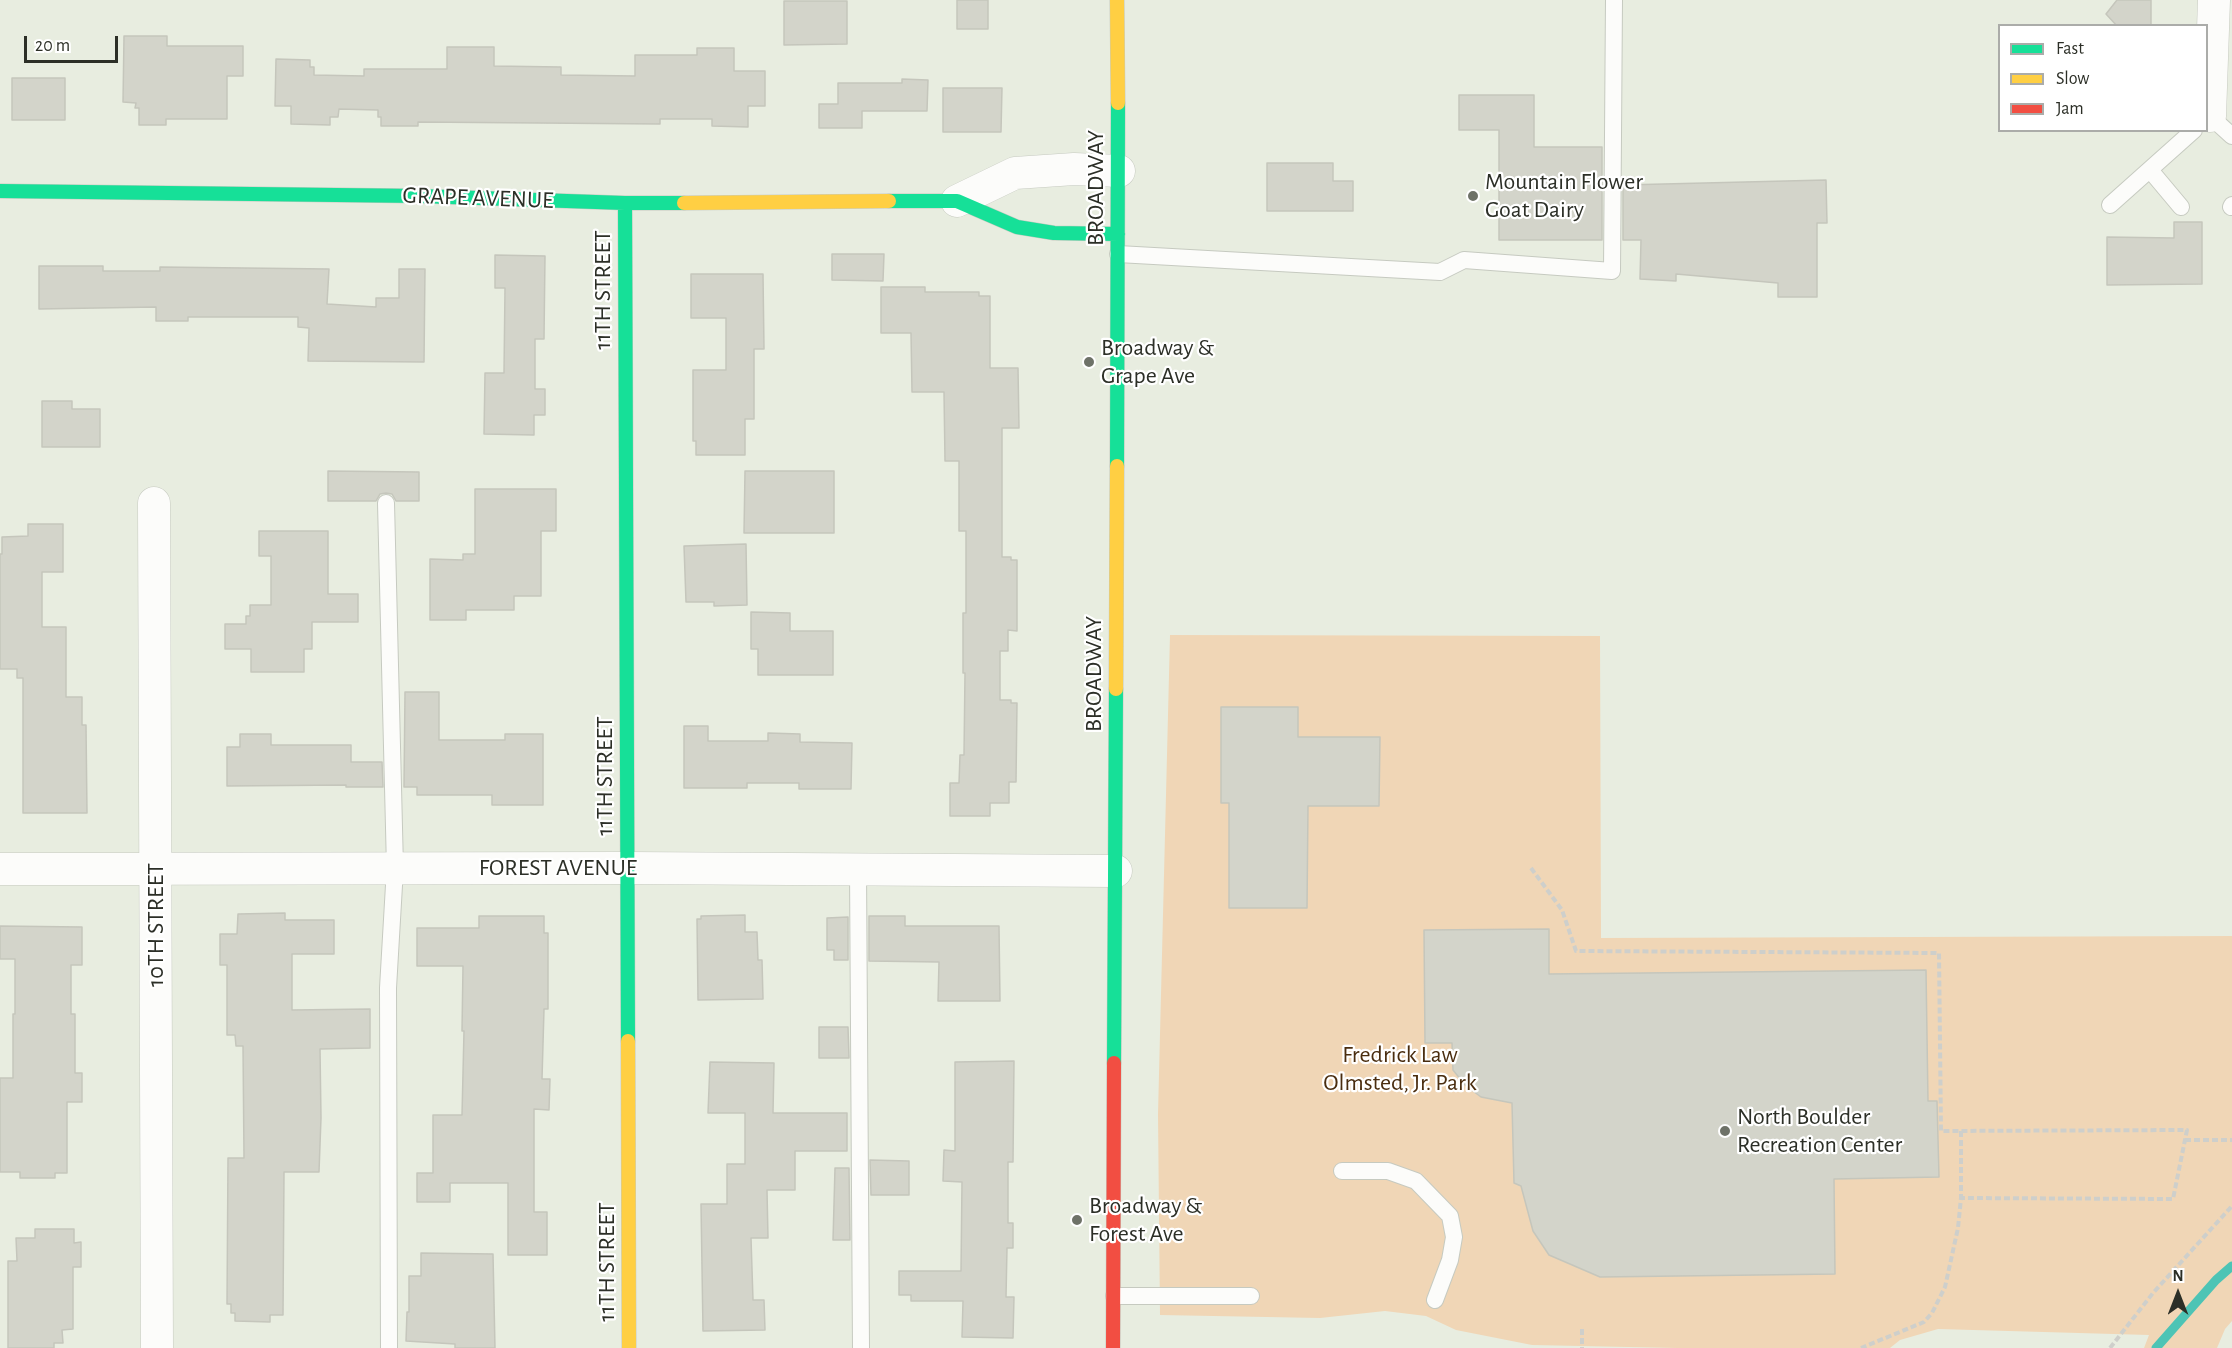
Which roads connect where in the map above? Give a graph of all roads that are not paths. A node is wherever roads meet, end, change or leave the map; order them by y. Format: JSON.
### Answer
{"nodes":[{"id":1,"x":1117,"y":0,"type":"edge"},
{"id":2,"x":1614,"y":0,"type":"edge"},
{"id":3,"x":2214,"y":0,"type":"edge"},
{"id":4,"x":2211,"y":126,"type":"edge"},
{"id":5,"x":2203,"y":132,"type":"edge"},
{"id":6,"x":2150,"y":170,"type":"junction"},
{"id":7,"x":1119,"y":171,"type":"junction"},
{"id":8,"x":0,"y":191,"type":"edge"},
{"id":9,"x":957,"y":201,"type":"junction"},
{"id":10,"x":625,"y":203,"type":"junction"},
{"id":11,"x":2110,"y":204,"type":"dead end"},
{"id":12,"x":2181,"y":207,"type":"dead end"},
{"id":13,"x":1118,"y":234,"type":"junction"},
{"id":14,"x":1118,"y":254,"type":"junction"},
{"id":15,"x":154,"y":503,"type":"dead end"},
{"id":16,"x":386,"y":503,"type":"dead end"},
{"id":17,"x":395,"y":868,"type":"junction"},
{"id":18,"x":628,"y":868,"type":"junction"},
{"id":19,"x":0,"y":869,"type":"edge"},
{"id":20,"x":156,"y":869,"type":"junction"},
{"id":21,"x":858,"y":869,"type":"junction"},
{"id":22,"x":1116,"y":871,"type":"junction"},
{"id":23,"x":1341,"y":1171,"type":"dead end"},
{"id":24,"x":1114,"y":1296,"type":"junction"},
{"id":25,"x":1251,"y":1296,"type":"dead end"},
{"id":26,"x":1435,"y":1300,"type":"dead end"},
{"id":27,"x":157,"y":1348,"type":"edge"},
{"id":28,"x":388,"y":1348,"type":"edge"},
{"id":29,"x":629,"y":1348,"type":"edge"},
{"id":30,"x":861,"y":1348,"type":"edge"},
{"id":31,"x":1113,"y":1348,"type":"edge"}],
"edges":[{"from":1,"to":7,"type":"street","name":"BROADWAY"},
{"from":2,"to":14,"type":"lane"},
{"from":3,"to":4,"type":"street"},
{"from":5,"to":6,"type":"lane"},
{"from":6,"to":11,"type":"lane"},
{"from":6,"to":12,"type":"lane"},
{"from":7,"to":9,"type":"street","name":"GRAPE AVENUE"},
{"from":7,"to":13,"type":"street","name":"BROADWAY"},
{"from":8,"to":10,"type":"street","name":"GRAPE AVENUE"},
{"from":9,"to":10,"type":"street","name":"GRAPE AVENUE"},
{"from":9,"to":13,"type":"street","name":"GRAPE AVENUE"},
{"from":10,"to":18,"type":"street","name":"11TH STREET"},
{"from":13,"to":14,"type":"street","name":"BROADWAY"},
{"from":14,"to":22,"type":"street","name":"BROADWAY"},
{"from":15,"to":20,"type":"street","name":"10TH STREET"},
{"from":16,"to":17,"type":"lane"},
{"from":17,"to":18,"type":"street","name":"FOREST AVENUE"},
{"from":17,"to":20,"type":"street","name":"FOREST AVENUE"},
{"from":17,"to":28,"type":"lane"},
{"from":18,"to":21,"type":"street","name":"FOREST AVENUE"},
{"from":18,"to":29,"type":"street","name":"11TH STREET"},
{"from":19,"to":20,"type":"street","name":"FOREST AVENUE"},
{"from":20,"to":27,"type":"street","name":"10TH STREET"},
{"from":21,"to":22,"type":"street","name":"FOREST AVENUE"},
{"from":21,"to":30,"type":"lane"},
{"from":22,"to":24,"type":"street","name":"BROADWAY"},
{"from":23,"to":26,"type":"lane"},
{"from":24,"to":25,"type":"lane"},
{"from":24,"to":31,"type":"street","name":"BROADWAY"}]}
